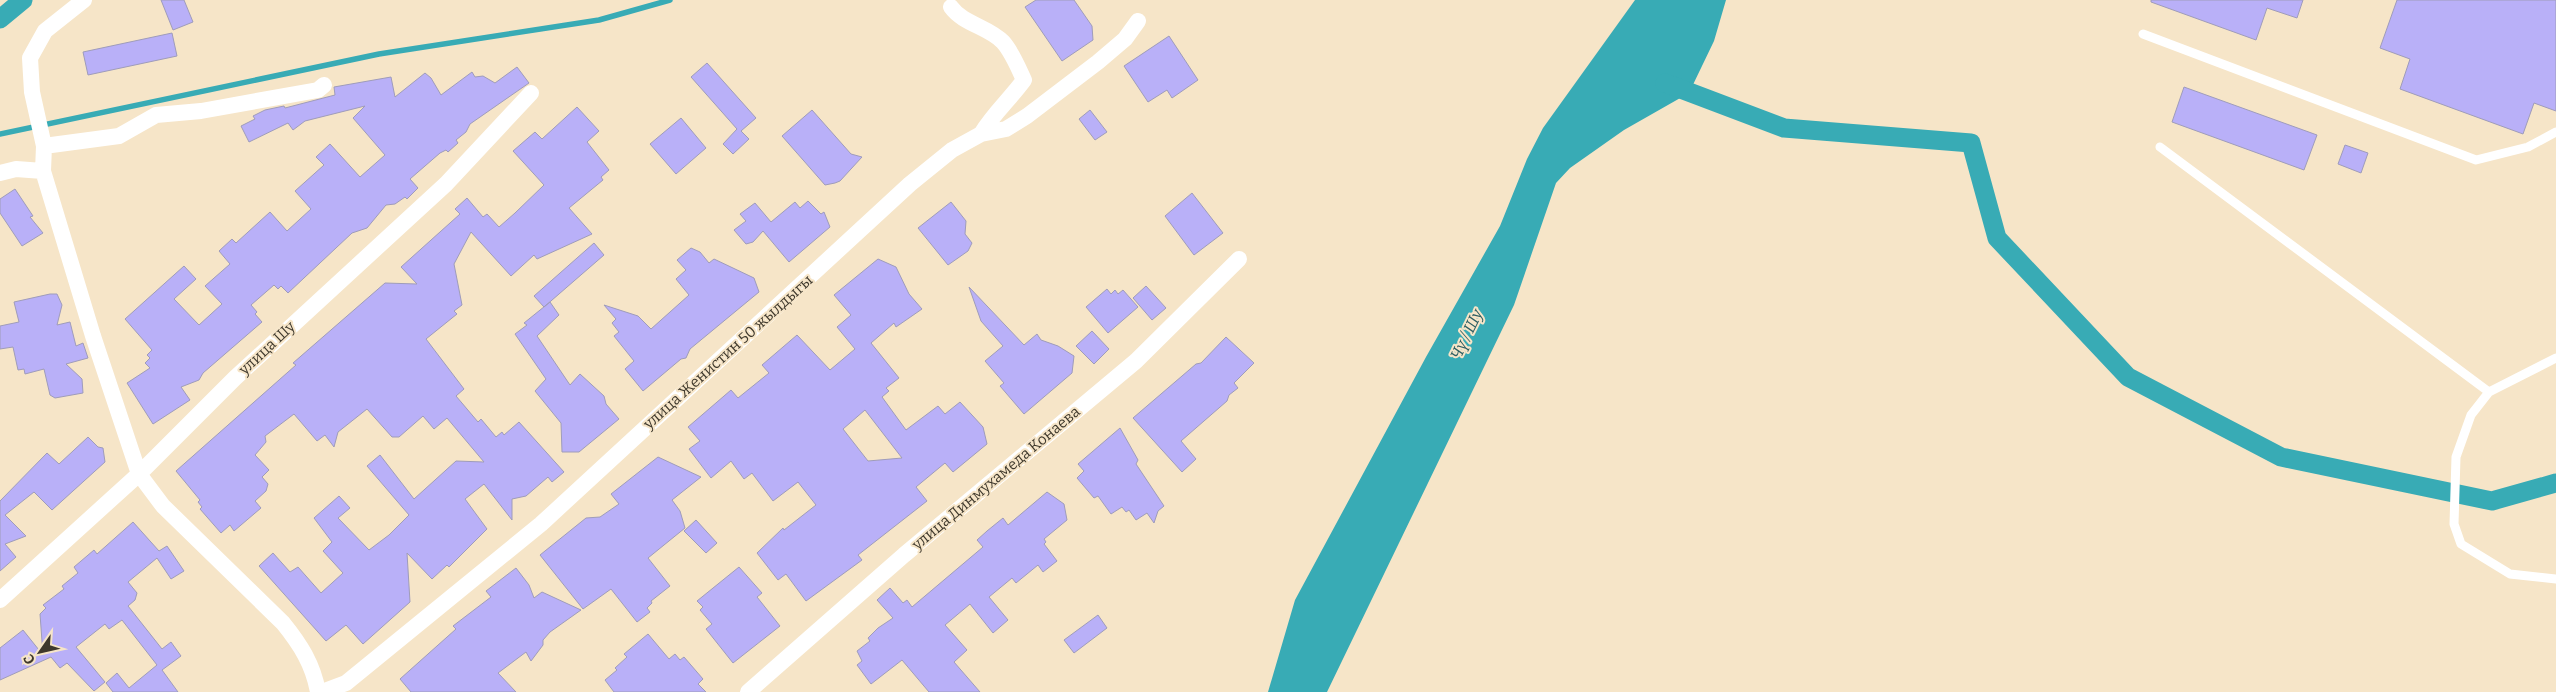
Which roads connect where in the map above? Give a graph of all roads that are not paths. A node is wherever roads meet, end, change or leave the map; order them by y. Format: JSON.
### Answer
{"nodes":[{"id":1,"x":84,"y":0,"type":"edge"},
{"id":2,"x":951,"y":7,"type":"dead end"},
{"id":3,"x":1138,"y":21,"type":"dead end"},
{"id":4,"x":2143,"y":34,"type":"dead end"},
{"id":5,"x":324,"y":85,"type":"dead end"},
{"id":6,"x":531,"y":93,"type":"dead end"},
{"id":7,"x":2556,"y":132,"type":"edge"},
{"id":8,"x":981,"y":134,"type":"junction"},
{"id":9,"x":44,"y":146,"type":"junction"},
{"id":10,"x":2160,"y":147,"type":"dead end"},
{"id":11,"x":43,"y":171,"type":"junction"},
{"id":12,"x":0,"y":173,"type":"edge"},
{"id":13,"x":1239,"y":259,"type":"dead end"},
{"id":14,"x":2556,"y":358,"type":"edge"},
{"id":15,"x":2489,"y":392,"type":"junction"},
{"id":16,"x":139,"y":474,"type":"junction"},
{"id":17,"x":2556,"y":580,"type":"edge"},
{"id":18,"x":0,"y":600,"type":"edge"},
{"id":19,"x":320,"y":692,"type":"edge"},
{"id":20,"x":748,"y":692,"type":"edge"}],
"edges":[{"from":1,"to":9,"type":"street"},
{"from":2,"to":8,"type":"street"},
{"from":3,"to":8,"type":"street","name":"улица Женистин 50 жылдыгы"},
{"from":4,"to":7,"type":"lane"},
{"from":5,"to":9,"type":"street"},
{"from":6,"to":16,"type":"street","name":"улица Шу"},
{"from":8,"to":19,"type":"street","name":"улица Женистин 50 жылдыгы"},
{"from":9,"to":11,"type":"street"},
{"from":10,"to":15,"type":"lane"},
{"from":11,"to":12,"type":"street"},
{"from":11,"to":16,"type":"street"},
{"from":13,"to":20,"type":"street","name":"улица Динмухамеда Конаева"},
{"from":14,"to":15,"type":"lane"},
{"from":15,"to":17,"type":"lane"},
{"from":16,"to":18,"type":"street","name":"улица Шу"},
{"from":16,"to":19,"type":"street"}]}
